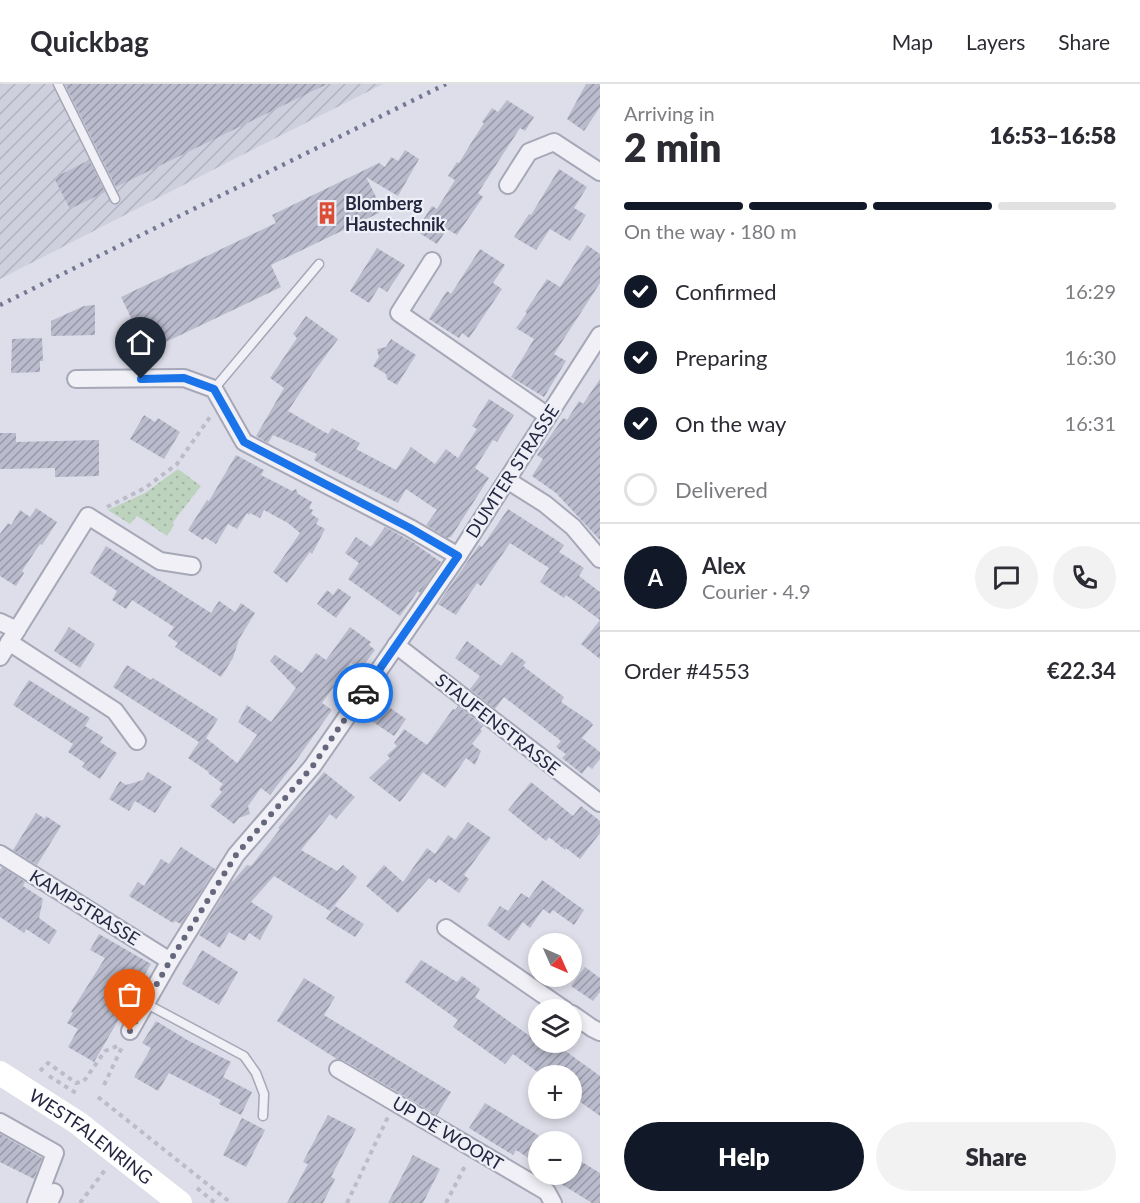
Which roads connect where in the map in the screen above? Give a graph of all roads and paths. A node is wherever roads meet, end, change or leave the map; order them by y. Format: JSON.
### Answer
{"nodes":[{"id":1,"x":58,"y":84,"type":"edge"},
{"id":2,"x":600,"y":172,"type":"edge"},
{"id":3,"x":508,"y":185,"type":"dead end"},
{"id":4,"x":115,"y":199,"type":"dead end"},
{"id":5,"x":432,"y":261,"type":"dead end"},
{"id":6,"x":319,"y":264,"type":"dead end"},
{"id":7,"x":600,"y":335,"type":"edge"},
{"id":8,"x":76,"y":379,"type":"dead end"},
{"id":9,"x":217,"y":395,"type":"junction"},
{"id":10,"x":548,"y":416,"type":"junction"},
{"id":11,"x":507,"y":480,"type":"junction"},
{"id":12,"x":88,"y":516,"type":"junction"},
{"id":13,"x":458,"y":556,"type":"junction"},
{"id":14,"x":600,"y":559,"type":"edge"},
{"id":15,"x":192,"y":566,"type":"dead end"},
{"id":16,"x":0,"y":622,"type":"edge"},
{"id":17,"x":13,"y":636,"type":"junction"},
{"id":18,"x":396,"y":645,"type":"junction"},
{"id":19,"x":0,"y":657,"type":"edge"},
{"id":20,"x":137,"y":741,"type":"dead end"},
{"id":21,"x":600,"y":803,"type":"edge"},
{"id":22,"x":0,"y":854,"type":"edge"},
{"id":23,"x":446,"y":928,"type":"dead end"},
{"id":24,"x":170,"y":961,"type":"junction"},
{"id":25,"x":549,"y":999,"type":"edge"},
{"id":26,"x":145,"y":1003,"type":"junction"},
{"id":27,"x":582,"y":1021,"type":"edge"},
{"id":28,"x":600,"y":1032,"type":"edge"},
{"id":29,"x":126,"y":1037,"type":"junction"},
{"id":30,"x":338,"y":1069,"type":"dead end"},
{"id":31,"x":40,"y":1071,"type":"dead end"},
{"id":32,"x":0,"y":1073,"type":"edge"},
{"id":33,"x":104,"y":1084,"type":"dead end"},
{"id":34,"x":98,"y":1097,"type":"dead end"},
{"id":35,"x":395,"y":1102,"type":"junction"},
{"id":36,"x":263,"y":1116,"type":"dead end"},
{"id":37,"x":0,"y":1122,"type":"edge"},
{"id":38,"x":474,"y":1149,"type":"junction"},
{"id":39,"x":107,"y":1167,"type":"dead end"},
{"id":40,"x":36,"y":1203,"type":"edge"},
{"id":41,"x":80,"y":1203,"type":"edge"},
{"id":42,"x":180,"y":1203,"type":"edge"},
{"id":43,"x":231,"y":1203,"type":"edge"},
{"id":44,"x":347,"y":1203,"type":"edge"},
{"id":45,"x":446,"y":1203,"type":"edge"},
{"id":46,"x":553,"y":1203,"type":"edge"}],
"edges":[{"from":1,"to":4,"type":"lane"},
{"from":2,"to":3,"type":"street"},
{"from":5,"to":10,"type":"street"},
{"from":6,"to":9,"type":"lane"},
{"from":7,"to":10,"type":"street","name":"DUMTER STRASSE"},
{"from":8,"to":9,"type":"street"},
{"from":9,"to":12,"type":"path"},
{"from":9,"to":13,"type":"street"},
{"from":10,"to":11,"type":"street","name":"DUMTER STRASSE"},
{"from":11,"to":13,"type":"street","name":"DUMTER STRASSE"},
{"from":11,"to":14,"type":"street"},
{"from":12,"to":15,"type":"street"},
{"from":12,"to":17,"type":"street"},
{"from":13,"to":18,"type":"street","name":"DUMTER STRASSE"},
{"from":16,"to":17,"type":"street"},
{"from":17,"to":19,"type":"street"},
{"from":17,"to":20,"type":"street"},
{"from":18,"to":21,"type":"street","name":"STAUFENSTRASSE"},
{"from":18,"to":24,"type":"street","name":"DUMTER STRASSE"},
{"from":22,"to":24,"type":"street","name":"KAMPSTRASSE"},
{"from":23,"to":25,"type":"street"},
{"from":24,"to":26,"type":"street","name":"DUMTER STRASSE"},
{"from":26,"to":29,"type":"street","name":"DUMTER STRASSE"},
{"from":26,"to":36,"type":"lane"},
{"from":27,"to":28,"type":"street"},
{"from":29,"to":31,"type":"path"},
{"from":29,"to":33,"type":"path"},
{"from":30,"to":35,"type":"street","name":"UP DE WOORT"},
{"from":32,"to":42,"type":"main road","name":"WESTFALENRING"},
{"from":34,"to":43,"type":"path"},
{"from":35,"to":38,"type":"street","name":"UP DE WOORT"},
{"from":35,"to":44,"type":"path"},
{"from":37,"to":40,"type":"street"},
{"from":38,"to":45,"type":"path"},
{"from":38,"to":46,"type":"street","name":"UP DE WOORT"},
{"from":39,"to":41,"type":"path"}]}
